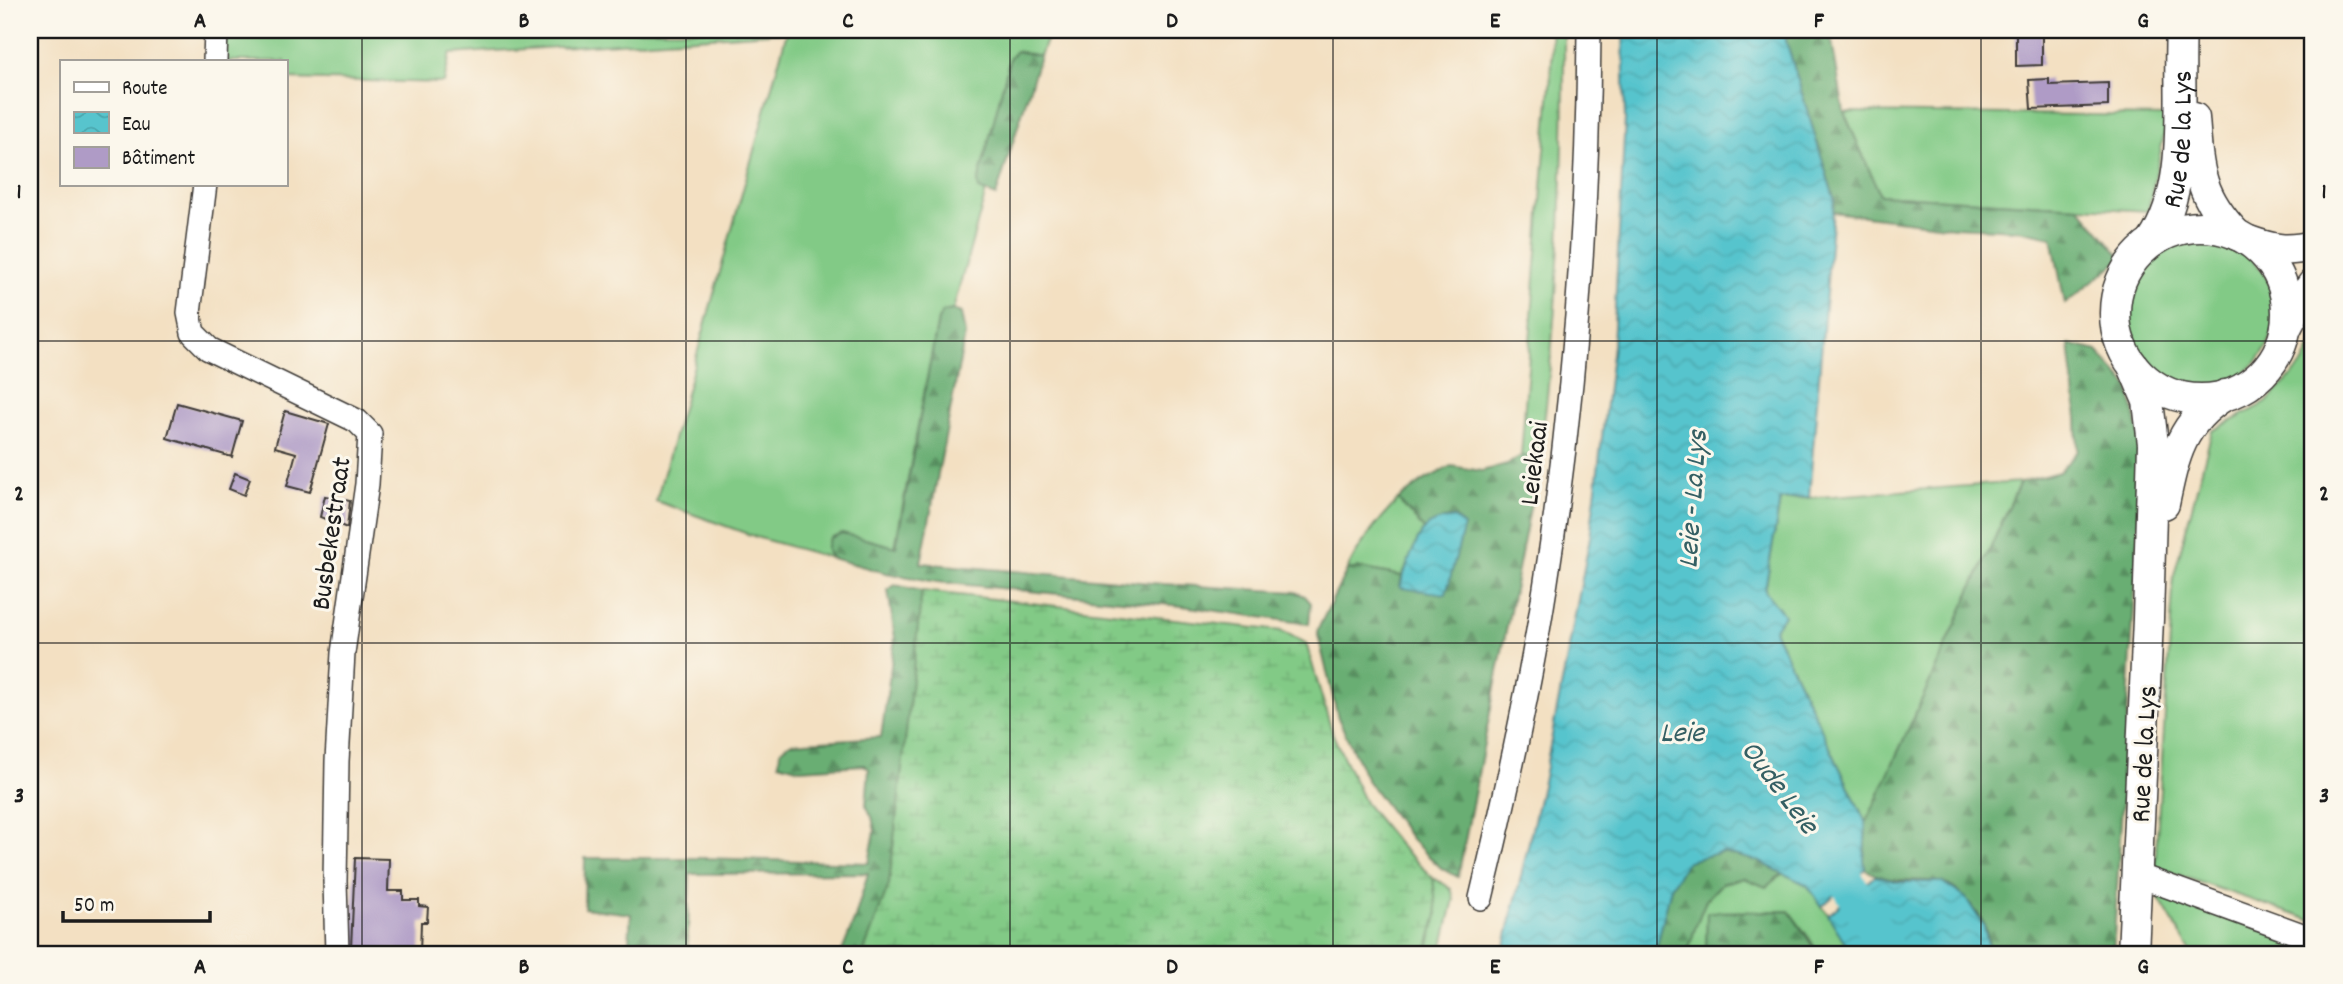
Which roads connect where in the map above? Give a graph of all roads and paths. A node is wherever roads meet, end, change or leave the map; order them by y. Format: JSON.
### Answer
{"nodes":[{"id":1,"x":216,"y":30,"type":"edge"},
{"id":2,"x":1588,"y":30,"type":"edge"},
{"id":3,"x":2181,"y":30,"type":"edge"},
{"id":4,"x":2199,"y":30,"type":"edge"},
{"id":5,"x":215,"y":60,"type":"edge"},
{"id":6,"x":205,"y":186,"type":"edge"},
{"id":7,"x":2243,"y":238,"type":"junction"},
{"id":8,"x":2152,"y":242,"type":"junction"},
{"id":9,"x":2313,"y":246,"type":"edge"},
{"id":10,"x":2313,"y":285,"type":"edge"},
{"id":11,"x":2284,"y":332,"type":"junction"},
{"id":12,"x":2133,"y":366,"type":"junction"},
{"id":13,"x":2225,"y":395,"type":"junction"},
{"id":14,"x":2150,"y":573,"type":"junction"},
{"id":15,"x":2137,"y":875,"type":"junction"},
{"id":16,"x":1481,"y":898,"type":"dead end"},
{"id":17,"x":2313,"y":939,"type":"edge"},
{"id":18,"x":2133,"y":948,"type":"edge"},
{"id":19,"x":337,"y":954,"type":"edge"}],
"edges":[{"from":1,"to":5,"type":"street"},
{"from":2,"to":16,"type":"street","name":"Leiekaai"},
{"from":3,"to":8,"type":"main road","name":"Rue de la Lys"},
{"from":4,"to":7,"type":"main road","name":"Rue de la Lys"},
{"from":6,"to":19,"type":"street","name":"Busbekestraat"},
{"from":7,"to":8,"type":"main road"},
{"from":7,"to":9,"type":"main road"},
{"from":7,"to":11,"type":"main road"},
{"from":8,"to":12,"type":"main road"},
{"from":10,"to":11,"type":"main road"},
{"from":11,"to":13,"type":"main road"},
{"from":12,"to":13,"type":"main road"},
{"from":12,"to":14,"type":"main road","name":"Rue de la Lys"},
{"from":13,"to":14,"type":"main road","name":"Rue de la Lys"},
{"from":14,"to":15,"type":"main road","name":"Rue de la Lys"},
{"from":15,"to":17,"type":"street"},
{"from":15,"to":18,"type":"main road","name":"Rue de la Lys"}]}
